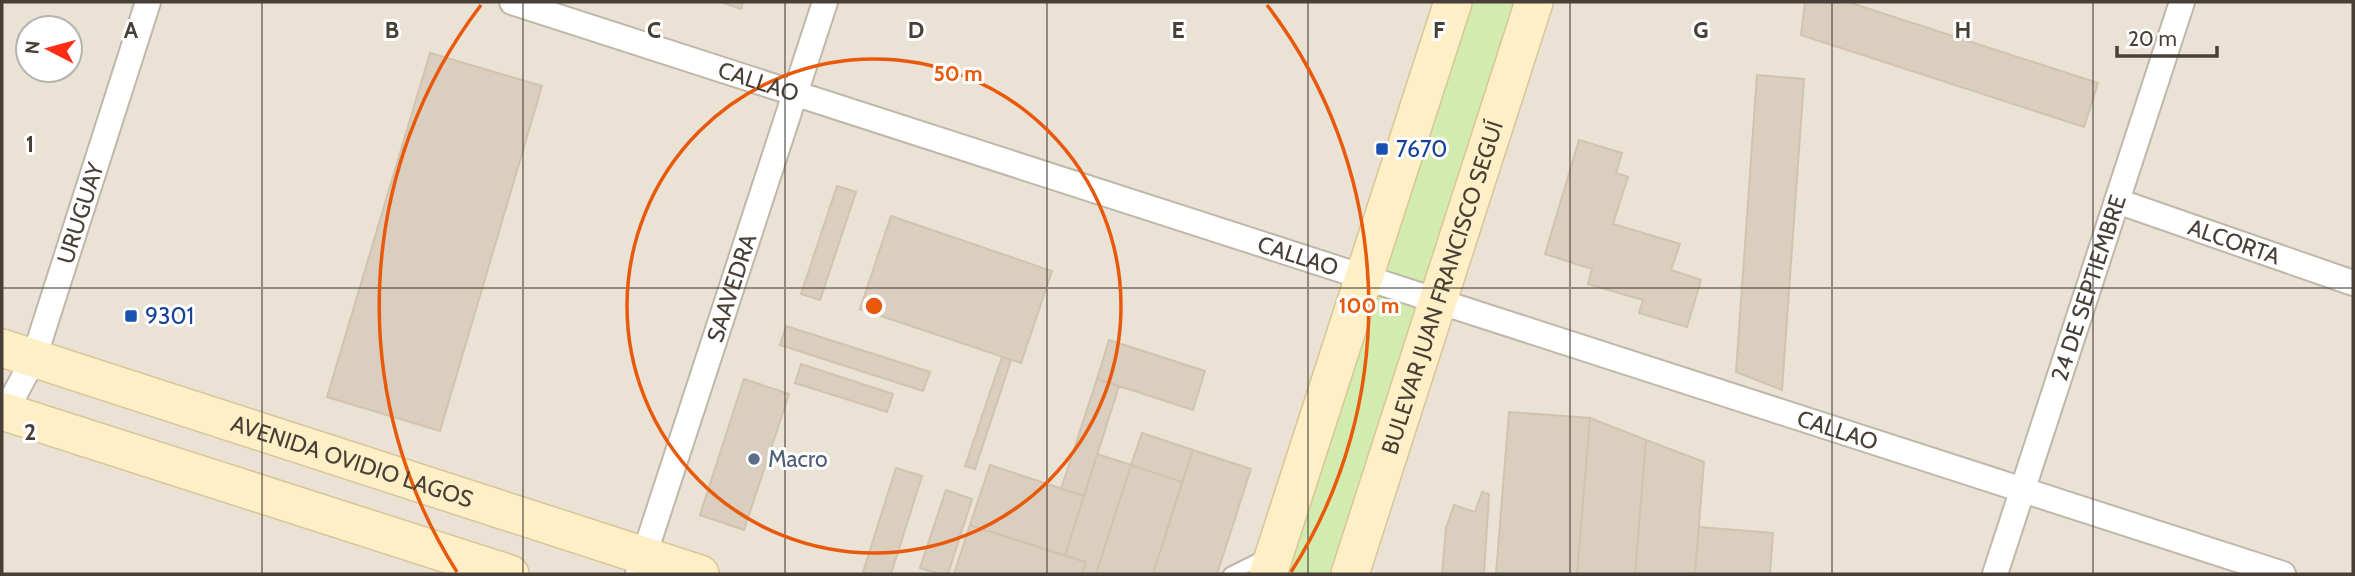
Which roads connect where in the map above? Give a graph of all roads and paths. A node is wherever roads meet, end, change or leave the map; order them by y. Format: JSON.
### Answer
{"nodes":[{"id":1,"x":148,"y":2,"type":"edge"},
{"id":2,"x":512,"y":2,"type":"edge"},
{"id":3,"x":825,"y":2,"type":"edge"},
{"id":4,"x":1453,"y":2,"type":"edge"},
{"id":5,"x":1534,"y":2,"type":"edge"},
{"id":6,"x":2182,"y":2,"type":"edge"},
{"id":7,"x":795,"y":93,"type":"junction"},
{"id":8,"x":2117,"y":201,"type":"junction"},
{"id":9,"x":1364,"y":277,"type":"junction"},
{"id":10,"x":2353,"y":283,"type":"edge"},
{"id":11,"x":1438,"y":301,"type":"junction"},
{"id":12,"x":18,"y":353,"type":"edge"},
{"id":13,"x":3,"y":414,"type":"edge"},
{"id":14,"x":2023,"y":490,"type":"junction"},
{"id":15,"x":1272,"y":562,"type":"edge"},
{"id":16,"x":641,"y":565,"type":"edge"},
{"id":17,"x":510,"y":574,"type":"edge"},
{"id":18,"x":701,"y":574,"type":"edge"},
{"id":19,"x":1230,"y":574,"type":"edge"},
{"id":20,"x":1350,"y":574,"type":"edge"},
{"id":21,"x":1995,"y":574,"type":"edge"},
{"id":22,"x":2283,"y":574,"type":"edge"}],
"edges":[{"from":1,"to":12,"type":"street","name":"URUGUAY"},
{"from":2,"to":7,"type":"street","name":"CALLAO"},
{"from":3,"to":7,"type":"street","name":"SAAVEDRA"},
{"from":4,"to":9,"type":"main road"},
{"from":5,"to":11,"type":"main road","name":"BULEVAR JUAN FRANCISCO SEGUÍ"},
{"from":6,"to":8,"type":"street","name":"24 DE SEPTIEMBRE"},
{"from":7,"to":9,"type":"street","name":"CALLAO"},
{"from":7,"to":16,"type":"street","name":"SAAVEDRA"},
{"from":8,"to":10,"type":"street","name":"ALCORTA"},
{"from":8,"to":14,"type":"street","name":"24 DE SEPTIEMBRE"},
{"from":9,"to":11,"type":"street","name":"CALLAO"},
{"from":9,"to":15,"type":"main road"},
{"from":11,"to":14,"type":"street","name":"CALLAO"},
{"from":11,"to":20,"type":"main road","name":"BULEVAR JUAN FRANCISCO SEGUÍ"},
{"from":12,"to":13,"type":"street","name":"URUGUAY"},
{"from":12,"to":16,"type":"main road","name":"AVENIDA OVIDIO LAGOS"},
{"from":13,"to":17,"type":"main road"},
{"from":14,"to":21,"type":"street","name":"24 DE SEPTIEMBRE"},
{"from":14,"to":22,"type":"street","name":"CALLAO"},
{"from":15,"to":19,"type":"lane"},
{"from":16,"to":18,"type":"main road","name":"AVENIDA OVIDIO LAGOS"}]}
